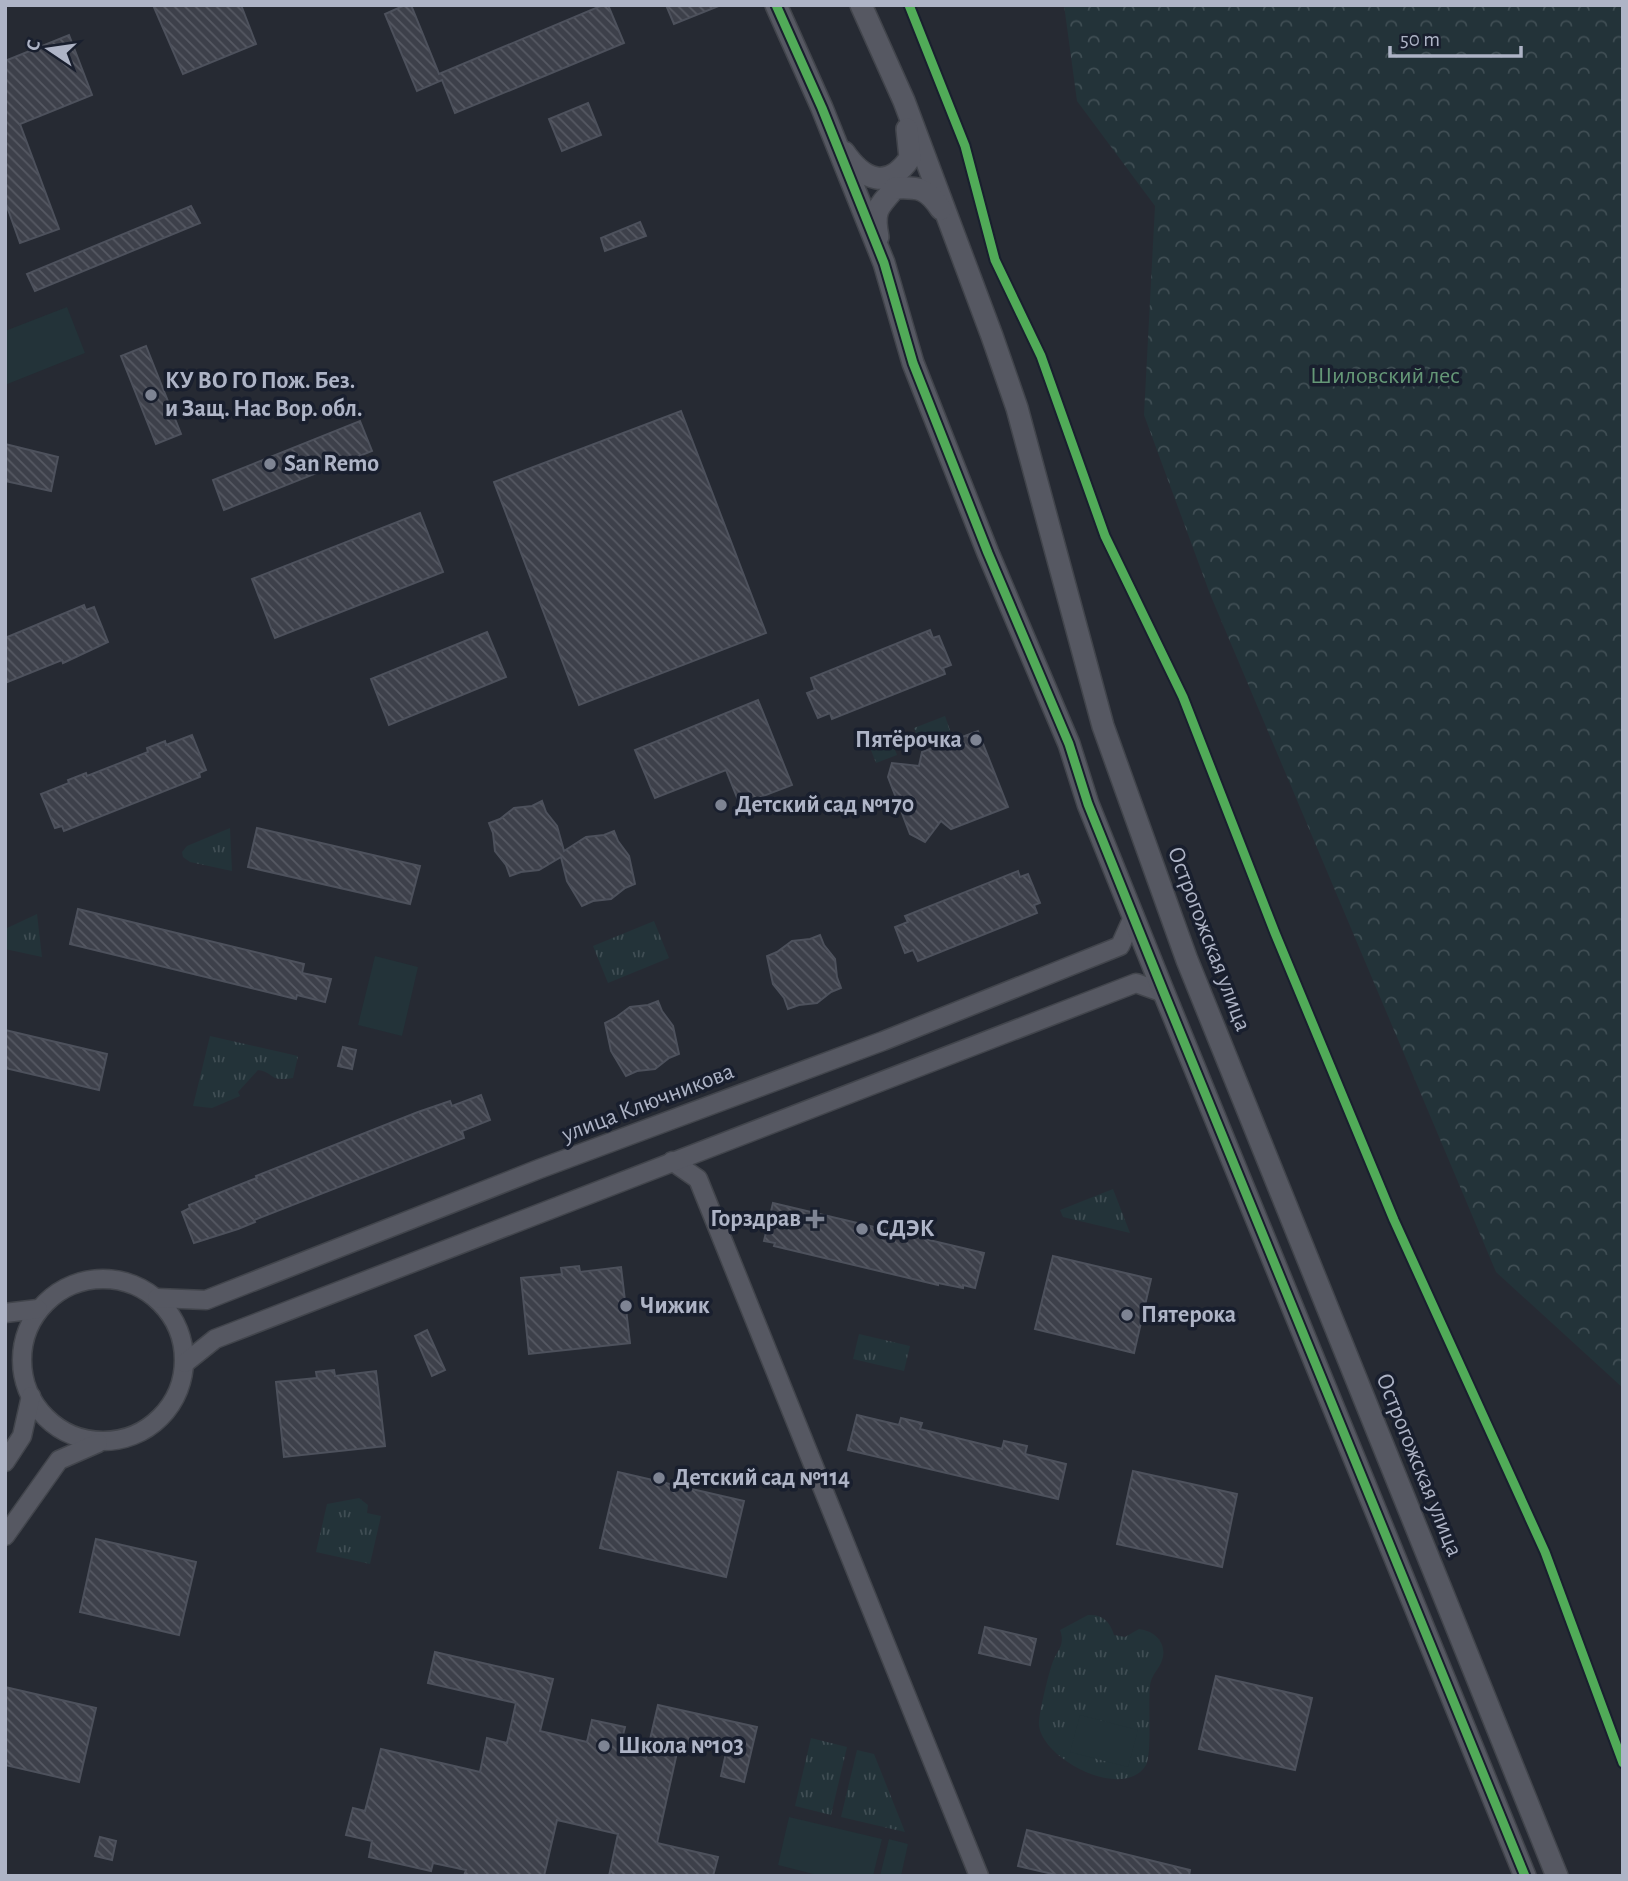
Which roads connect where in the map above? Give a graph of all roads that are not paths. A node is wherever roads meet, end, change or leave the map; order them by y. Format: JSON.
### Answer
{"nodes":[{"id":1,"x":776,"y":5,"type":"edge"},
{"id":2,"x":861,"y":5,"type":"edge"},
{"id":3,"x":904,"y":101,"type":"junction"},
{"id":4,"x":830,"y":130,"type":"junction"},
{"id":5,"x":953,"y":228,"type":"junction"},
{"id":6,"x":884,"y":263,"type":"junction"},
{"id":7,"x":1134,"y":915,"type":"junction"},
{"id":8,"x":1164,"y":993,"type":"junction"},
{"id":9,"x":708,"y":1147,"type":"junction"},
{"id":10,"x":672,"y":1161,"type":"junction"},
{"id":11,"x":698,"y":1179,"type":"junction"},
{"id":12,"x":157,"y":1298,"type":"junction"},
{"id":13,"x":38,"y":1309,"type":"junction"},
{"id":14,"x":5,"y":1313,"type":"edge"},
{"id":15,"x":5,"y":1361,"type":"edge"},
{"id":16,"x":186,"y":1363,"type":"junction"},
{"id":17,"x":22,"y":1371,"type":"junction"},
{"id":18,"x":31,"y":1396,"type":"junction"},
{"id":19,"x":98,"y":1443,"type":"junction"},
{"id":20,"x":5,"y":1462,"type":"edge"},
{"id":21,"x":5,"y":1536,"type":"edge"},
{"id":22,"x":979,"y":1876,"type":"edge"},
{"id":23,"x":1525,"y":1876,"type":"edge"},
{"id":24,"x":1557,"y":1876,"type":"edge"}],
"edges":[{"from":1,"to":4,"type":"street"},
{"from":2,"to":3,"type":"street","name":"Острогожская улица"},
{"from":3,"to":4,"type":"street"},
{"from":3,"to":5,"type":"street","name":"Острогожская улица"},
{"from":4,"to":6,"type":"street"},
{"from":5,"to":6,"type":"street"},
{"from":5,"to":24,"type":"street","name":"Острогожская улица"},
{"from":6,"to":7,"type":"street"},
{"from":7,"to":8,"type":"street"},
{"from":7,"to":12,"type":"street","name":"улица Ключникова"},
{"from":8,"to":9,"type":"street"},
{"from":8,"to":23,"type":"street"},
{"from":9,"to":10,"type":"street"},
{"from":9,"to":11,"type":"street"},
{"from":10,"to":11,"type":"street"},
{"from":10,"to":16,"type":"street"},
{"from":11,"to":22,"type":"street"},
{"from":12,"to":13,"type":"street"},
{"from":12,"to":16,"type":"street"},
{"from":13,"to":14,"type":"street"},
{"from":13,"to":17,"type":"street"},
{"from":15,"to":17,"type":"street"},
{"from":16,"to":19,"type":"street"},
{"from":17,"to":18,"type":"street"},
{"from":18,"to":19,"type":"street"},
{"from":18,"to":20,"type":"street"},
{"from":19,"to":21,"type":"street"}]}
